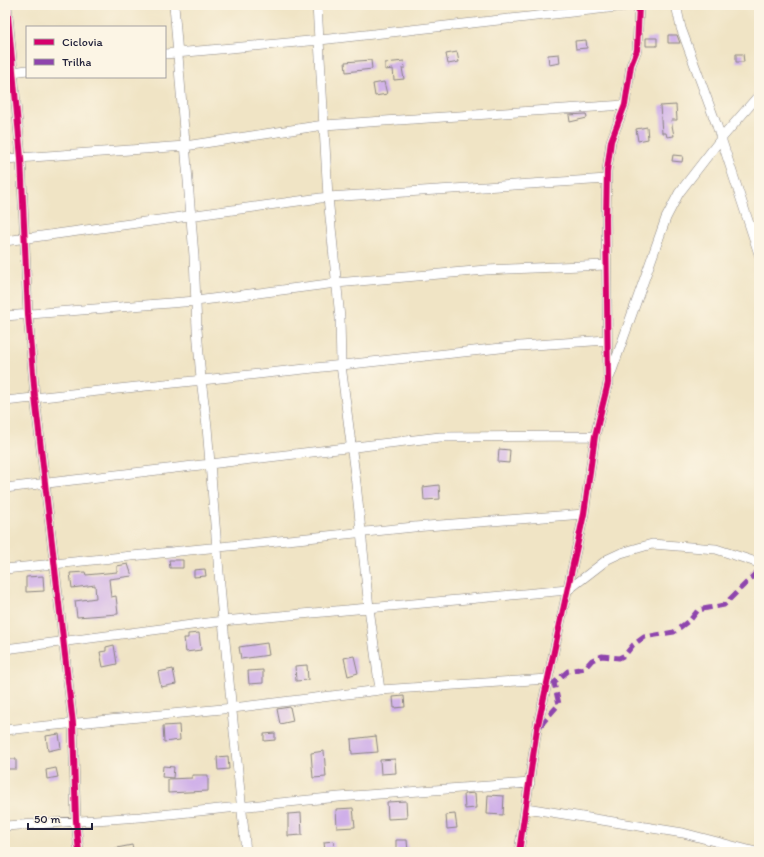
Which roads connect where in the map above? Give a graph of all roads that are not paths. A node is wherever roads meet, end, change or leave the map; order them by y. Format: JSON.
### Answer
{"nodes":[{"id":1,"x":7,"y":5,"type":"edge"},
{"id":2,"x":174,"y":5,"type":"edge"},
{"id":3,"x":317,"y":5,"type":"edge"},
{"id":4,"x":635,"y":5,"type":"edge"},
{"id":5,"x":639,"y":5,"type":"edge"},
{"id":6,"x":676,"y":5,"type":"edge"},
{"id":7,"x":320,"y":40,"type":"junction"},
{"id":8,"x":8,"y":48,"type":"edge"},
{"id":9,"x":179,"y":52,"type":"junction"},
{"id":10,"x":166,"y":54,"type":"edge"},
{"id":11,"x":26,"y":70,"type":"edge"},
{"id":12,"x":13,"y":72,"type":"junction"},
{"id":13,"x":759,"y":95,"type":"edge"},
{"id":14,"x":625,"y":106,"type":"junction"},
{"id":15,"x":324,"y":124,"type":"junction"},
{"id":16,"x":720,"y":140,"type":"junction"},
{"id":17,"x":185,"y":146,"type":"junction"},
{"id":18,"x":20,"y":158,"type":"junction"},
{"id":19,"x":5,"y":159,"type":"edge"},
{"id":20,"x":607,"y":179,"type":"junction"},
{"id":21,"x":328,"y":197,"type":"junction"},
{"id":22,"x":191,"y":216,"type":"junction"},
{"id":23,"x":24,"y":239,"type":"junction"},
{"id":24,"x":5,"y":241,"type":"edge"},
{"id":25,"x":759,"y":254,"type":"edge"},
{"id":26,"x":606,"y":265,"type":"junction"},
{"id":27,"x":336,"y":283,"type":"junction"},
{"id":28,"x":196,"y":301,"type":"junction"},
{"id":29,"x":28,"y":314,"type":"junction"},
{"id":30,"x":5,"y":316,"type":"edge"},
{"id":31,"x":607,"y":340,"type":"junction"},
{"id":32,"x":341,"y":365,"type":"junction"},
{"id":33,"x":201,"y":379,"type":"junction"},
{"id":34,"x":608,"y":383,"type":"junction"},
{"id":35,"x":35,"y":398,"type":"junction"},
{"id":36,"x":5,"y":401,"type":"edge"},
{"id":37,"x":595,"y":436,"type":"junction"},
{"id":38,"x":352,"y":447,"type":"junction"},
{"id":39,"x":210,"y":462,"type":"junction"},
{"id":40,"x":46,"y":484,"type":"junction"},
{"id":41,"x":5,"y":488,"type":"edge"},
{"id":42,"x":584,"y":514,"type":"junction"},
{"id":43,"x":360,"y":532,"type":"junction"},
{"id":44,"x":218,"y":548,"type":"junction"},
{"id":45,"x":54,"y":563,"type":"junction"},
{"id":46,"x":759,"y":563,"type":"edge"},
{"id":47,"x":5,"y":569,"type":"edge"},
{"id":48,"x":568,"y":590,"type":"junction"},
{"id":49,"x":369,"y":608,"type":"junction"},
{"id":50,"x":224,"y":621,"type":"junction"},
{"id":51,"x":64,"y":642,"type":"junction"},
{"id":52,"x":5,"y":649,"type":"edge"},
{"id":53,"x":547,"y":678,"type":"junction"},
{"id":54,"x":380,"y":690,"type":"junction"},
{"id":55,"x":233,"y":708,"type":"junction"},
{"id":56,"x":73,"y":724,"type":"junction"},
{"id":57,"x":5,"y":730,"type":"edge"},
{"id":58,"x":530,"y":783,"type":"junction"},
{"id":59,"x":242,"y":806,"type":"junction"},
{"id":60,"x":526,"y":808,"type":"junction"},
{"id":61,"x":76,"y":821,"type":"junction"},
{"id":62,"x":5,"y":826,"type":"edge"},
{"id":63,"x":79,"y":852,"type":"edge"},
{"id":64,"x":246,"y":852,"type":"edge"},
{"id":65,"x":519,"y":852,"type":"edge"},
{"id":66,"x":756,"y":852,"type":"edge"}],
"edges":[{"from":1,"to":8,"type":"street"},
{"from":2,"to":9,"type":"street"},
{"from":3,"to":7,"type":"street"},
{"from":4,"to":7,"type":"street"},
{"from":5,"to":14,"type":"street"},
{"from":6,"to":16,"type":"street"},
{"from":7,"to":9,"type":"street"},
{"from":7,"to":15,"type":"street"},
{"from":8,"to":12,"type":"street"},
{"from":9,"to":10,"type":"street"},
{"from":9,"to":17,"type":"street"},
{"from":11,"to":12,"type":"street"},
{"from":12,"to":18,"type":"street"},
{"from":13,"to":16,"type":"street"},
{"from":14,"to":15,"type":"street"},
{"from":14,"to":20,"type":"street"},
{"from":15,"to":17,"type":"street"},
{"from":15,"to":21,"type":"street"},
{"from":16,"to":25,"type":"street"},
{"from":16,"to":34,"type":"street"},
{"from":17,"to":18,"type":"street"},
{"from":17,"to":22,"type":"street"},
{"from":18,"to":19,"type":"street"},
{"from":18,"to":23,"type":"street"},
{"from":20,"to":21,"type":"street"},
{"from":20,"to":26,"type":"street"},
{"from":21,"to":22,"type":"street"},
{"from":21,"to":27,"type":"street"},
{"from":22,"to":23,"type":"street"},
{"from":22,"to":28,"type":"street"},
{"from":23,"to":24,"type":"street"},
{"from":23,"to":29,"type":"street"},
{"from":26,"to":27,"type":"street"},
{"from":26,"to":31,"type":"street"},
{"from":27,"to":28,"type":"street"},
{"from":27,"to":32,"type":"street"},
{"from":28,"to":29,"type":"street"},
{"from":28,"to":33,"type":"street"},
{"from":29,"to":30,"type":"street"},
{"from":29,"to":35,"type":"street"},
{"from":31,"to":32,"type":"street"},
{"from":31,"to":34,"type":"street"},
{"from":32,"to":33,"type":"street"},
{"from":32,"to":38,"type":"street"},
{"from":33,"to":35,"type":"street"},
{"from":33,"to":39,"type":"street"},
{"from":34,"to":37,"type":"street"},
{"from":35,"to":36,"type":"street"},
{"from":35,"to":40,"type":"street"},
{"from":37,"to":38,"type":"street"},
{"from":37,"to":42,"type":"street"},
{"from":38,"to":39,"type":"street"},
{"from":38,"to":43,"type":"street"},
{"from":39,"to":40,"type":"street"},
{"from":39,"to":44,"type":"street"},
{"from":40,"to":41,"type":"street"},
{"from":40,"to":45,"type":"street"},
{"from":42,"to":43,"type":"street"},
{"from":42,"to":48,"type":"street"},
{"from":43,"to":44,"type":"street"},
{"from":43,"to":49,"type":"street"},
{"from":44,"to":45,"type":"street"},
{"from":44,"to":50,"type":"street"},
{"from":45,"to":47,"type":"street"},
{"from":45,"to":51,"type":"street"},
{"from":46,"to":48,"type":"street"},
{"from":48,"to":49,"type":"street"},
{"from":48,"to":53,"type":"street"},
{"from":49,"to":50,"type":"street"},
{"from":49,"to":54,"type":"street"},
{"from":50,"to":51,"type":"street"},
{"from":50,"to":55,"type":"street"},
{"from":51,"to":52,"type":"street"},
{"from":51,"to":56,"type":"street"},
{"from":53,"to":54,"type":"street"},
{"from":53,"to":58,"type":"street"},
{"from":54,"to":55,"type":"street"},
{"from":55,"to":56,"type":"street"},
{"from":55,"to":59,"type":"street"},
{"from":56,"to":57,"type":"street"},
{"from":56,"to":61,"type":"street"},
{"from":58,"to":59,"type":"street"},
{"from":58,"to":60,"type":"street"},
{"from":59,"to":61,"type":"street"},
{"from":59,"to":64,"type":"street"},
{"from":60,"to":65,"type":"street"},
{"from":60,"to":66,"type":"street"},
{"from":61,"to":62,"type":"street"},
{"from":61,"to":63,"type":"street"}]}
